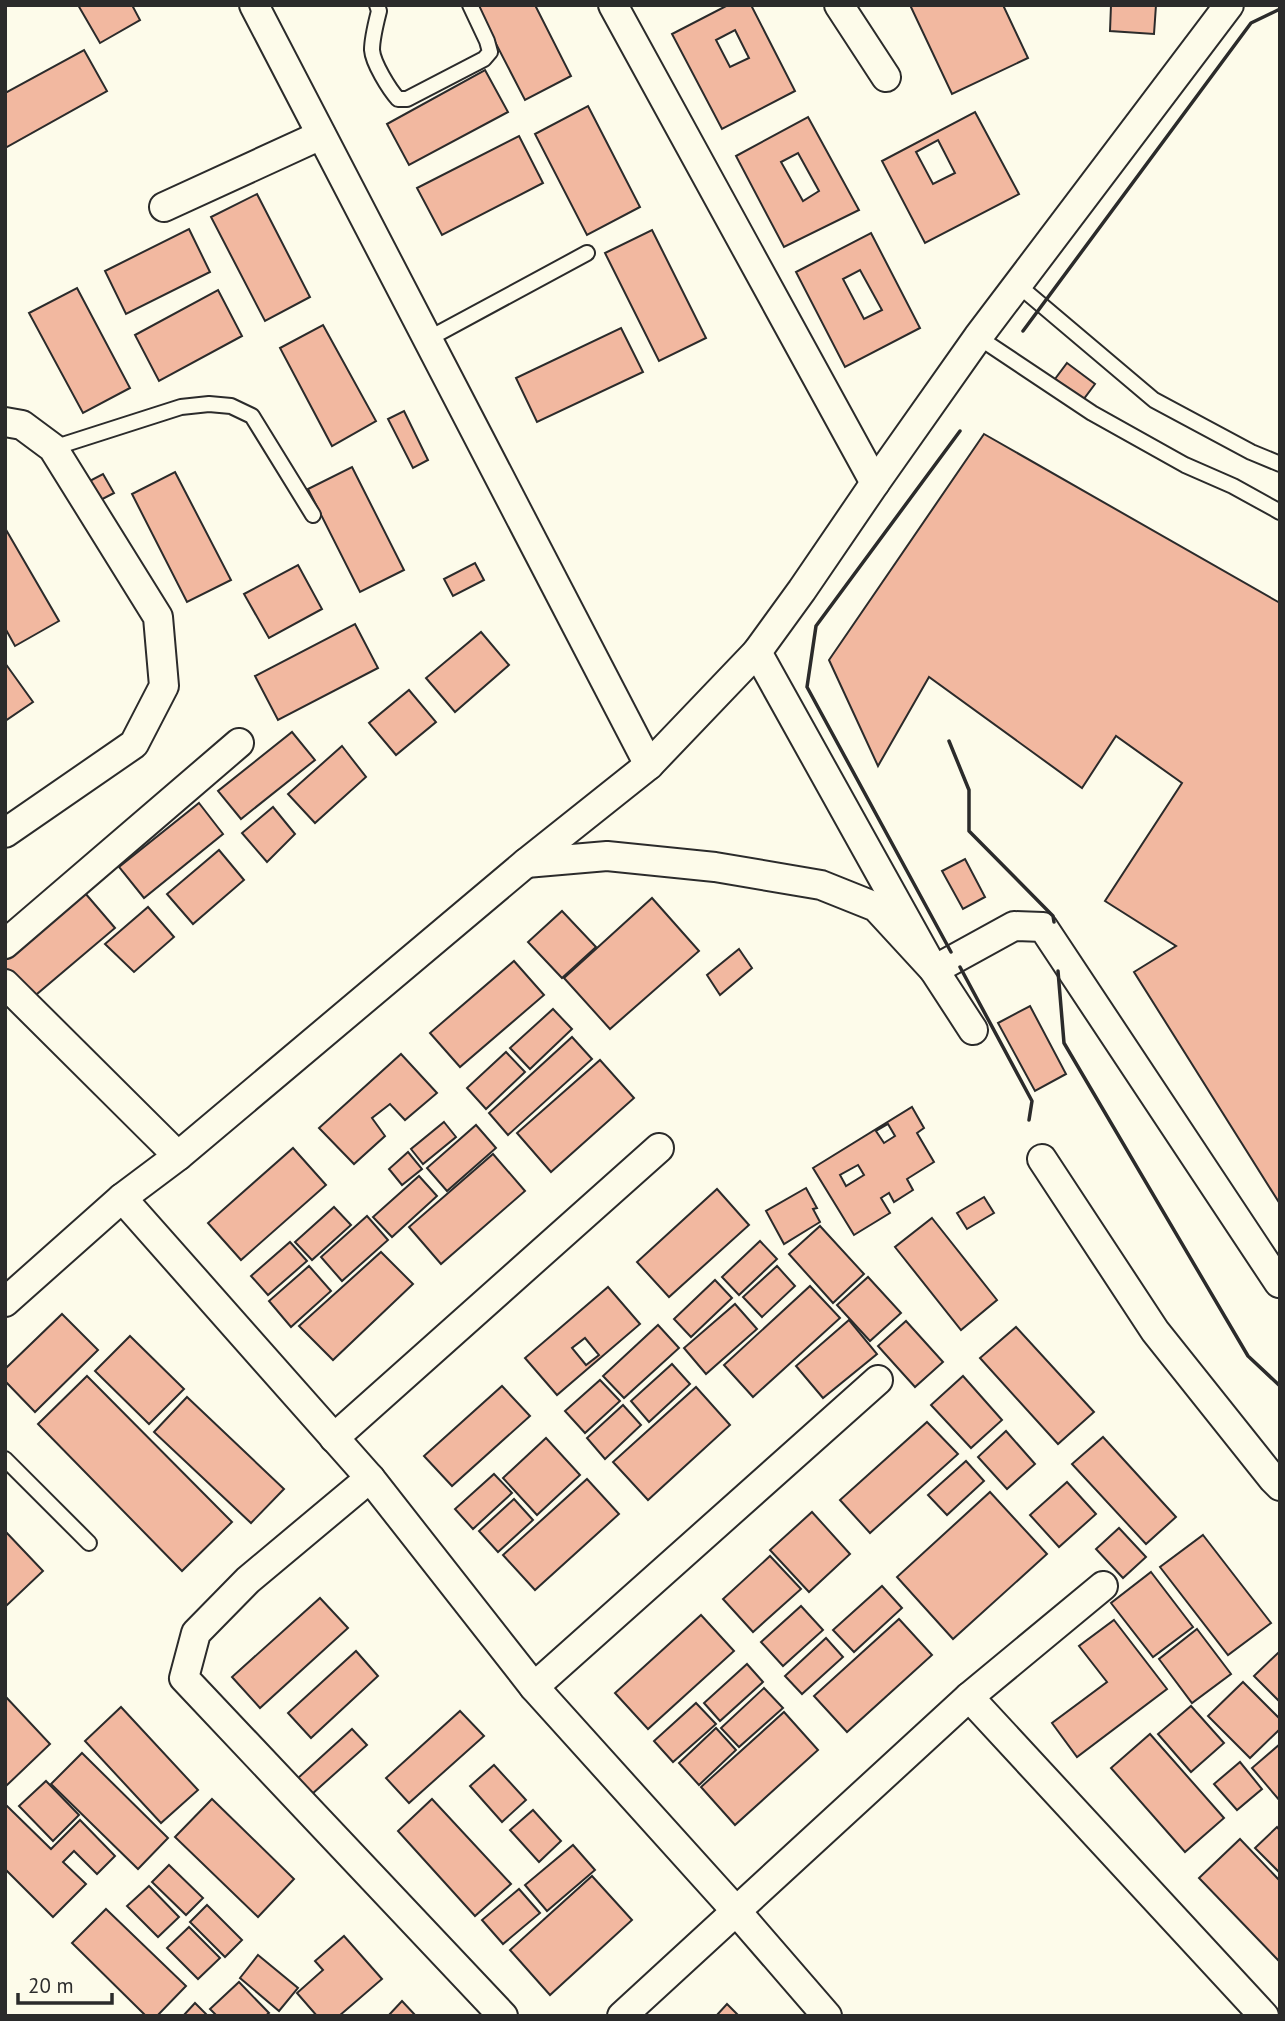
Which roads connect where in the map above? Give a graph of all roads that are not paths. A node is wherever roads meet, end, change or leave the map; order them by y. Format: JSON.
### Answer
{"nodes":[{"id":1,"x":254,"y":5,"type":"edge"},
{"id":2,"x":377,"y":5,"type":"edge"},
{"id":3,"x":470,"y":5,"type":"edge"},
{"id":4,"x":613,"y":5,"type":"edge"},
{"id":5,"x":839,"y":5,"type":"edge"},
{"id":6,"x":1229,"y":5,"type":"edge"},
{"id":7,"x":887,"y":77,"type":"dead end"},
{"id":8,"x":321,"y":135,"type":"junction"},
{"id":9,"x":164,"y":207,"type":"dead end"},
{"id":10,"x":587,"y":253,"type":"dead end"},
{"id":11,"x":1018,"y":285,"type":"junction"},
{"id":12,"x":978,"y":337,"type":"junction"},
{"id":13,"x":428,"y":339,"type":"junction"},
{"id":14,"x":5,"y":422,"type":"edge"},
{"id":15,"x":53,"y":448,"type":"junction"},
{"id":16,"x":1280,"y":464,"type":"edge"},
{"id":17,"x":874,"y":483,"type":"junction"},
{"id":18,"x":1280,"y":512,"type":"edge"},
{"id":19,"x":313,"y":515,"type":"dead end"},
{"id":20,"x":757,"y":652,"type":"junction"},
{"id":21,"x":239,"y":743,"type":"dead end"},
{"id":22,"x":649,"y":765,"type":"junction"},
{"id":23,"x":5,"y":833,"type":"edge"},
{"id":24,"x":526,"y":863,"type":"junction"},
{"id":25,"x":5,"y":944,"type":"edge"},
{"id":26,"x":934,"y":970,"type":"junction"},
{"id":27,"x":5,"y":984,"type":"edge"},
{"id":28,"x":973,"y":1030,"type":"dead end"},
{"id":29,"x":659,"y":1147,"type":"dead end"},
{"id":30,"x":178,"y":1156,"type":"junction"},
{"id":31,"x":1042,"y":1159,"type":"dead end"},
{"id":32,"x":122,"y":1198,"type":"junction"},
{"id":33,"x":1279,"y":1283,"type":"edge"},
{"id":34,"x":5,"y":1302,"type":"edge"},
{"id":35,"x":878,"y":1380,"type":"dead end"},
{"id":36,"x":334,"y":1438,"type":"junction"},
{"id":37,"x":5,"y":1459,"type":"edge"},
{"id":38,"x":370,"y":1478,"type":"junction"},
{"id":39,"x":1280,"y":1486,"type":"edge"},
{"id":40,"x":89,"y":1543,"type":"dead end"},
{"id":41,"x":1103,"y":1586,"type":"dead end"},
{"id":42,"x":534,"y":1687,"type":"junction"},
{"id":43,"x":969,"y":1697,"type":"junction"},
{"id":44,"x":737,"y":1912,"type":"junction"},
{"id":45,"x":503,"y":2016,"type":"edge"},
{"id":46,"x":622,"y":2016,"type":"edge"},
{"id":47,"x":827,"y":2016,"type":"edge"},
{"id":48,"x":1264,"y":2016,"type":"edge"}],
"edges":[{"from":1,"to":8,"type":"street"},
{"from":2,"to":3,"type":"lane"},
{"from":4,"to":17,"type":"street"},
{"from":5,"to":7,"type":"street"},
{"from":6,"to":11,"type":"street"},
{"from":8,"to":9,"type":"street"},
{"from":8,"to":13,"type":"street"},
{"from":10,"to":13,"type":"lane"},
{"from":11,"to":12,"type":"street"},
{"from":11,"to":16,"type":"lane"},
{"from":12,"to":17,"type":"street"},
{"from":12,"to":18,"type":"lane"},
{"from":13,"to":22,"type":"street"},
{"from":14,"to":15,"type":"street"},
{"from":15,"to":19,"type":"lane"},
{"from":15,"to":23,"type":"street"},
{"from":17,"to":20,"type":"street"},
{"from":20,"to":22,"type":"street"},
{"from":20,"to":26,"type":"street"},
{"from":21,"to":25,"type":"street"},
{"from":22,"to":24,"type":"street"},
{"from":24,"to":26,"type":"street"},
{"from":24,"to":30,"type":"street"},
{"from":26,"to":28,"type":"street"},
{"from":26,"to":33,"type":"street"},
{"from":27,"to":30,"type":"street"},
{"from":29,"to":36,"type":"street"},
{"from":30,"to":32,"type":"street"},
{"from":31,"to":39,"type":"street"},
{"from":32,"to":34,"type":"street"},
{"from":32,"to":36,"type":"street"},
{"from":35,"to":42,"type":"street"},
{"from":36,"to":38,"type":"street"},
{"from":37,"to":40,"type":"lane"},
{"from":38,"to":42,"type":"street"},
{"from":38,"to":45,"type":"street"},
{"from":41,"to":43,"type":"street"},
{"from":42,"to":44,"type":"street"},
{"from":43,"to":44,"type":"street"},
{"from":43,"to":48,"type":"street"},
{"from":44,"to":46,"type":"street"},
{"from":44,"to":47,"type":"street"}]}
